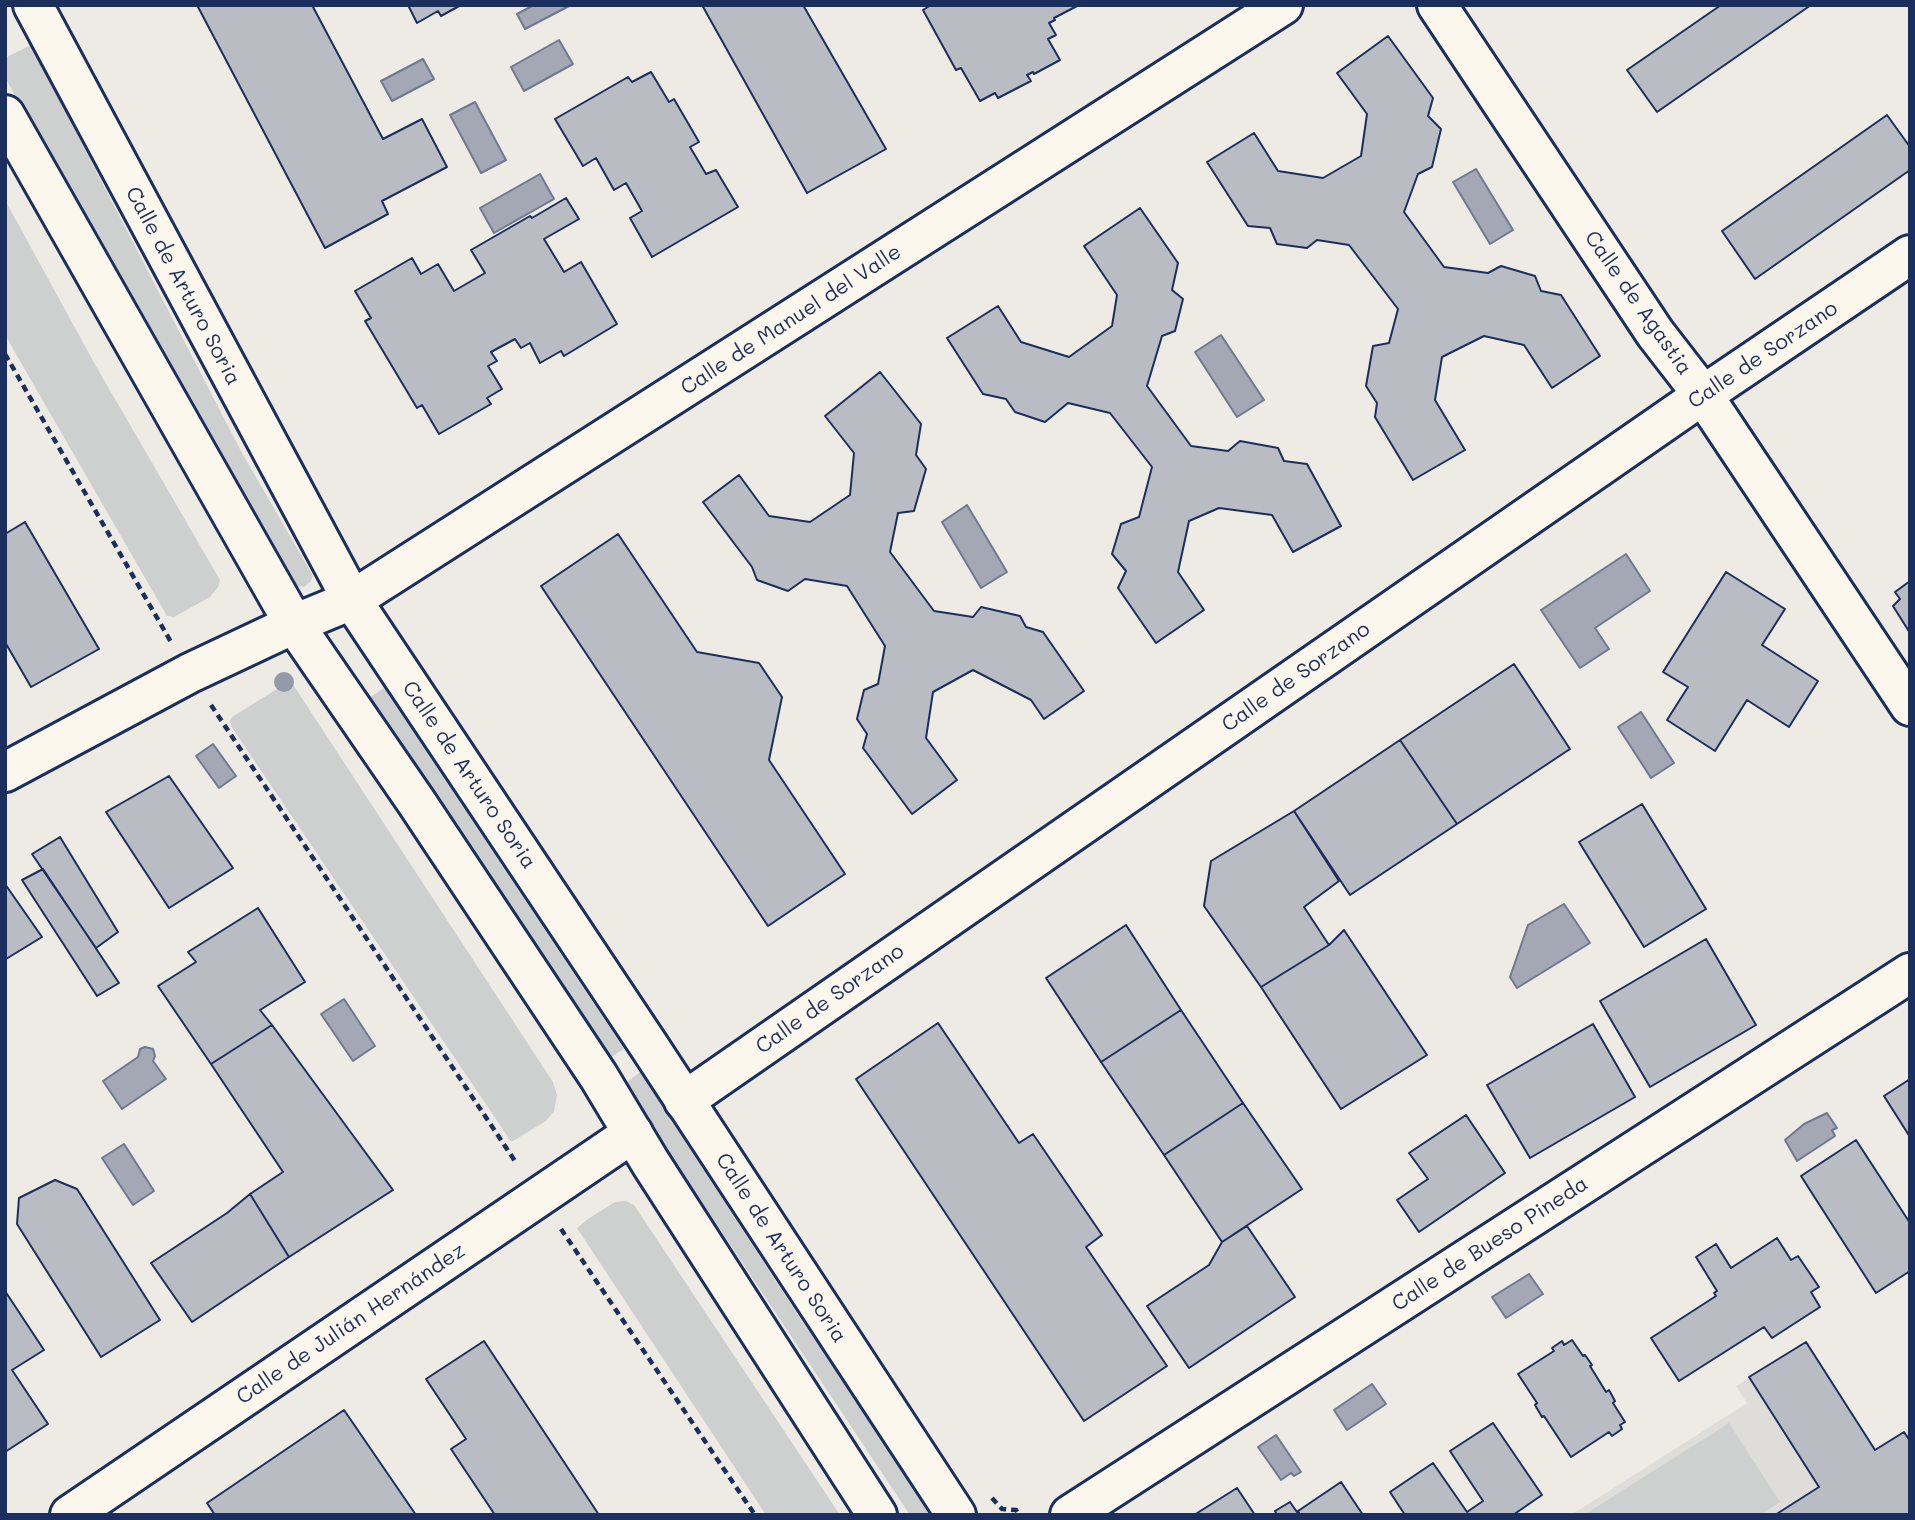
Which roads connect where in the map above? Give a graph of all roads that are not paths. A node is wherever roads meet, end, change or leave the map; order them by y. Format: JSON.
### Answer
{"nodes":[{"id":1,"x":33,"y":5,"type":"edge"},
{"id":2,"x":1283,"y":5,"type":"edge"},
{"id":3,"x":1437,"y":5,"type":"edge"},
{"id":4,"x":5,"y":115,"type":"edge"},
{"id":5,"x":1910,"y":255,"type":"edge"},
{"id":6,"x":1703,"y":395,"type":"junction"},
{"id":7,"x":352,"y":600,"type":"junction"},
{"id":8,"x":294,"y":624,"type":"junction"},
{"id":9,"x":1910,"y":706,"type":"edge"},
{"id":10,"x":5,"y":772,"type":"edge"},
{"id":11,"x":1910,"y":973,"type":"edge"},
{"id":12,"x":684,"y":1101,"type":"junction"},
{"id":13,"x":633,"y":1133,"type":"junction"},
{"id":14,"x":70,"y":1515,"type":"edge"},
{"id":15,"x":877,"y":1515,"type":"edge"},
{"id":16,"x":956,"y":1515,"type":"edge"},
{"id":17,"x":1070,"y":1515,"type":"edge"}],
"edges":[{"from":1,"to":7,"type":"street","name":"Calle de Arturo Soria"},
{"from":2,"to":7,"type":"street","name":"Calle de Manuel del Valle"},
{"from":3,"to":6,"type":"street","name":"Calle de Agastia"},
{"from":4,"to":8,"type":"street"},
{"from":5,"to":6,"type":"street","name":"Calle de Sorzano"},
{"from":6,"to":9,"type":"street","name":"Calle de Agastia"},
{"from":6,"to":12,"type":"street","name":"Calle de Sorzano"},
{"from":7,"to":8,"type":"street","name":"Calle de Manuel del Valle"},
{"from":7,"to":12,"type":"street","name":"Calle de Arturo Soria"},
{"from":8,"to":10,"type":"street","name":"Calle de Manuel del Valle"},
{"from":8,"to":13,"type":"street"},
{"from":11,"to":17,"type":"street","name":"Calle de Bueso Pineda"},
{"from":12,"to":16,"type":"street","name":"Calle de Arturo Soria"},
{"from":13,"to":14,"type":"street","name":"Calle de Julián Hernández"},
{"from":13,"to":15,"type":"street"}]}
